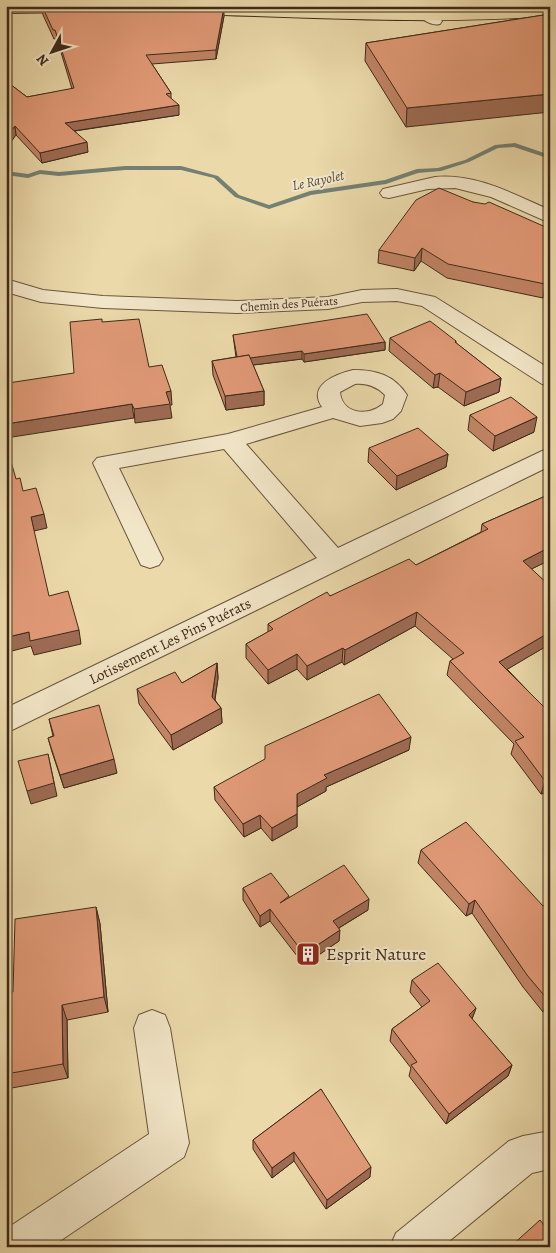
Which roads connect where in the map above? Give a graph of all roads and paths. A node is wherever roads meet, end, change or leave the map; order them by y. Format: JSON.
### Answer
{"nodes":[{"id":1,"x":417,"y":6,"type":"edge"},
{"id":2,"x":6,"y":10,"type":"edge"},
{"id":3,"x":550,"y":12,"type":"edge"},
{"id":4,"x":175,"y":13,"type":"edge"},
{"id":5,"x":6,"y":14,"type":"edge"},
{"id":6,"x":406,"y":14,"type":"edge"},
{"id":7,"x":550,"y":17,"type":"edge"},
{"id":8,"x":432,"y":19,"type":"junction"},
{"id":9,"x":389,"y":193,"type":"dead end"},
{"id":10,"x":550,"y":217,"type":"edge"},
{"id":11,"x":6,"y":285,"type":"edge"},
{"id":12,"x":550,"y":379,"type":"edge"},
{"id":13,"x":335,"y":410,"type":"dead end"},
{"id":14,"x":230,"y":441,"type":"junction"},
{"id":15,"x":550,"y":456,"type":"edge"},
{"id":16,"x":150,"y":559,"type":"dead end"},
{"id":17,"x":334,"y":561,"type":"junction"},
{"id":18,"x":6,"y":721,"type":"edge"},
{"id":19,"x":152,"y":1028,"type":"dead end"},
{"id":20,"x":550,"y":1150,"type":"edge"},
{"id":21,"x":15,"y":1247,"type":"edge"},
{"id":22,"x":410,"y":1247,"type":"edge"}],
"edges":[{"from":1,"to":8,"type":"street"},
{"from":2,"to":5,"type":"main road"},
{"from":3,"to":8,"type":"main road"},
{"from":4,"to":6,"type":"main road"},
{"from":6,"to":8,"type":"main road"},
{"from":7,"to":8,"type":"main road"},
{"from":9,"to":10,"type":"street"},
{"from":11,"to":12,"type":"street","name":"Chemin des Puérats"},
{"from":13,"to":14,"type":"street"},
{"from":14,"to":16,"type":"street"},
{"from":14,"to":17,"type":"street"},
{"from":15,"to":17,"type":"street","name":"Lotissement Les Pins Puérats"},
{"from":17,"to":18,"type":"street","name":"Lotissement Les Pins Puérats"},
{"from":19,"to":21,"type":"street"},
{"from":20,"to":22,"type":"street"}]}
